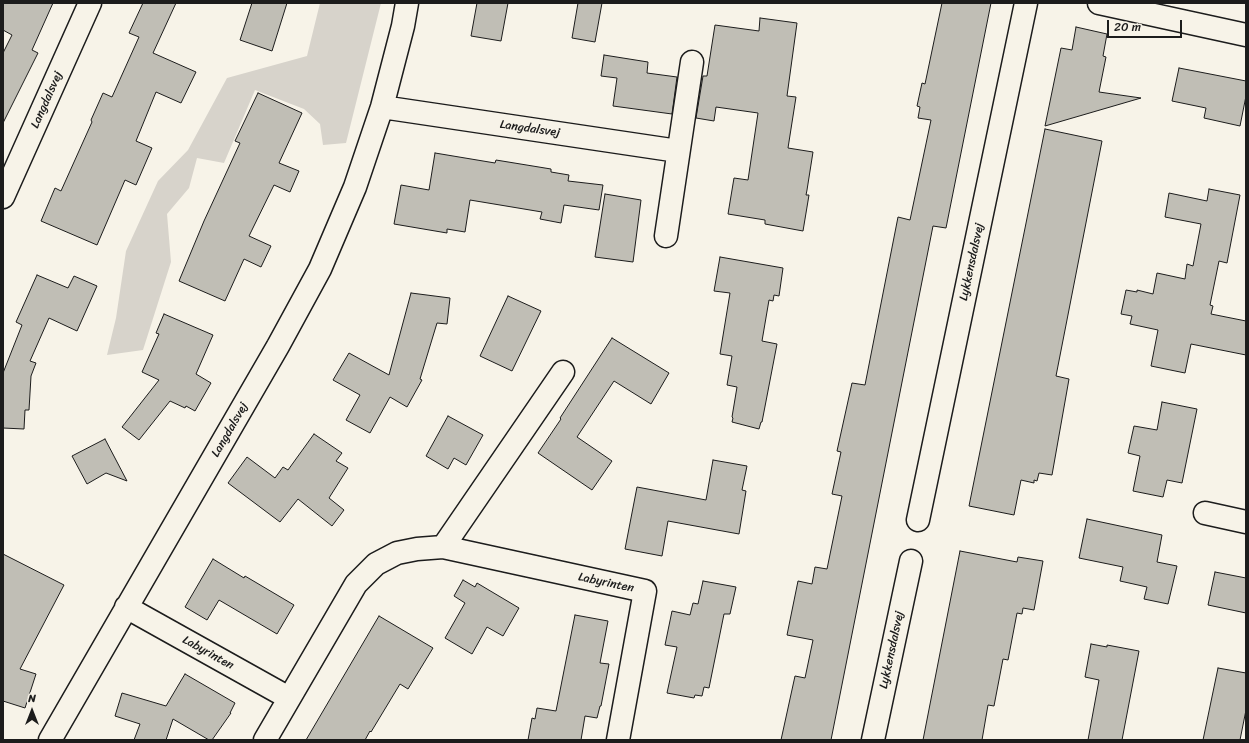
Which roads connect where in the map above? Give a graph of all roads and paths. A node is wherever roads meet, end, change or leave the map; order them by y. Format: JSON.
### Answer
{"nodes":[{"id":1,"x":90,"y":3,"type":"edge"},
{"id":2,"x":407,"y":3,"type":"edge"},
{"id":3,"x":1026,"y":3,"type":"edge"},
{"id":4,"x":1099,"y":3,"type":"edge"},
{"id":5,"x":1246,"y":35,"type":"edge"},
{"id":6,"x":692,"y":62,"type":"dead end"},
{"id":7,"x":382,"y":107,"type":"junction"},
{"id":8,"x":678,"y":151,"type":"junction"},
{"id":9,"x":3,"y":197,"type":"edge"},
{"id":10,"x":666,"y":236,"type":"dead end"},
{"id":11,"x":562,"y":372,"type":"dead end"},
{"id":12,"x":1205,"y":513,"type":"dead end"},
{"id":13,"x":918,"y":520,"type":"dead end"},
{"id":14,"x":1246,"y":522,"type":"edge"},
{"id":15,"x":443,"y":547,"type":"junction"},
{"id":16,"x":910,"y":561,"type":"dead end"},
{"id":17,"x":126,"y":607,"type":"junction"},
{"id":18,"x":289,"y":698,"type":"junction"},
{"id":19,"x":50,"y":740,"type":"edge"},
{"id":20,"x":265,"y":740,"type":"edge"},
{"id":21,"x":618,"y":740,"type":"edge"},
{"id":22,"x":873,"y":740,"type":"edge"}],
"edges":[{"from":1,"to":9,"type":"street","name":"Langdalsvej"},
{"from":2,"to":7,"type":"street","name":"Langdalsvej"},
{"from":3,"to":13,"type":"street","name":"Lykkensdalsvej"},
{"from":4,"to":5,"type":"street"},
{"from":6,"to":8,"type":"street"},
{"from":7,"to":8,"type":"street","name":"Langdalsvej"},
{"from":7,"to":17,"type":"street","name":"Langdalsvej"},
{"from":8,"to":10,"type":"street"},
{"from":11,"to":15,"type":"street"},
{"from":12,"to":14,"type":"street"},
{"from":15,"to":18,"type":"street","name":"Labyrinten"},
{"from":15,"to":21,"type":"street","name":"Labyrinten"},
{"from":16,"to":22,"type":"street","name":"Lykkensdalsvej"},
{"from":17,"to":18,"type":"street","name":"Labyrinten"},
{"from":17,"to":19,"type":"street","name":"Langdalsvej"},
{"from":18,"to":20,"type":"street","name":"Labyrinten"}]}
